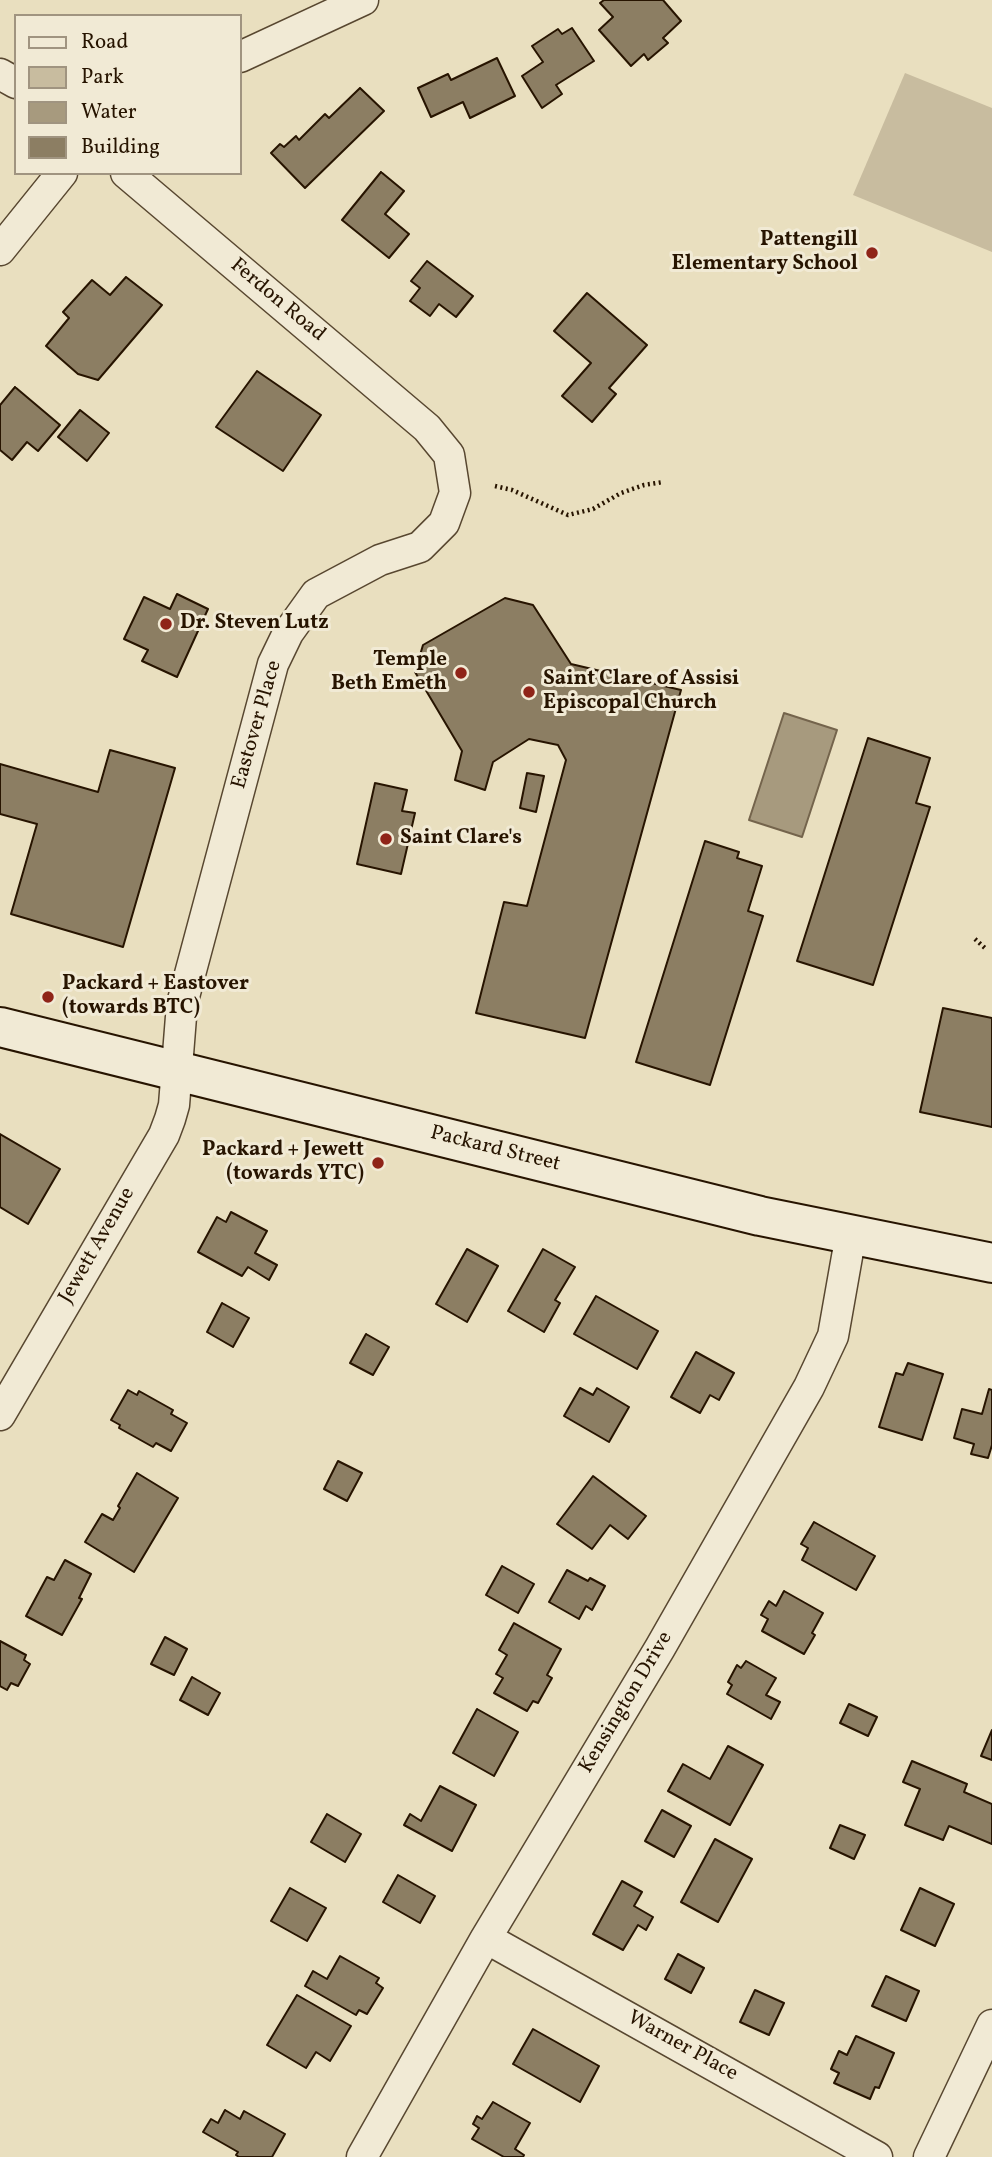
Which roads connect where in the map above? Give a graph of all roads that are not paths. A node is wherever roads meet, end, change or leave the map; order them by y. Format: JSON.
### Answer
{"nodes":[{"id":1,"x":363,"y":0,"type":"edge"},
{"id":2,"x":242,"y":56,"type":"edge"},
{"id":3,"x":60,"y":175,"type":"edge"},
{"id":4,"x":128,"y":175,"type":"edge"},
{"id":5,"x":0,"y":250,"type":"edge"},
{"id":6,"x":428,"y":428,"type":"joint"},
{"id":7,"x":0,"y":1027,"type":"edge"},
{"id":8,"x":176,"y":1070,"type":"junction"},
{"id":9,"x":851,"y":1234,"type":"junction"},
{"id":10,"x":992,"y":1263,"type":"edge"},
{"id":11,"x":0,"y":1415,"type":"edge"},
{"id":12,"x":486,"y":1938,"type":"junction"},
{"id":13,"x":992,"y":2025,"type":"edge"},
{"id":14,"x":362,"y":2157,"type":"edge"},
{"id":15,"x":877,"y":2157,"type":"edge"},
{"id":16,"x":929,"y":2157,"type":"edge"}],
"edges":[{"from":1,"to":2,"type":"street"},
{"from":3,"to":5,"type":"street"},
{"from":4,"to":6,"type":"street","name":"Ferdon Road"},
{"from":6,"to":8,"type":"street","name":"Eastover Place"},
{"from":7,"to":8,"type":"main road","name":"Packard Street"},
{"from":8,"to":9,"type":"main road","name":"Packard Street"},
{"from":8,"to":11,"type":"street","name":"Jewett Avenue"},
{"from":9,"to":10,"type":"main road","name":"Packard Street"},
{"from":9,"to":12,"type":"street","name":"Kensington Drive"},
{"from":12,"to":14,"type":"street","name":"Kensington Drive"},
{"from":12,"to":15,"type":"street","name":"Warner Place"},
{"from":13,"to":16,"type":"street"}]}
